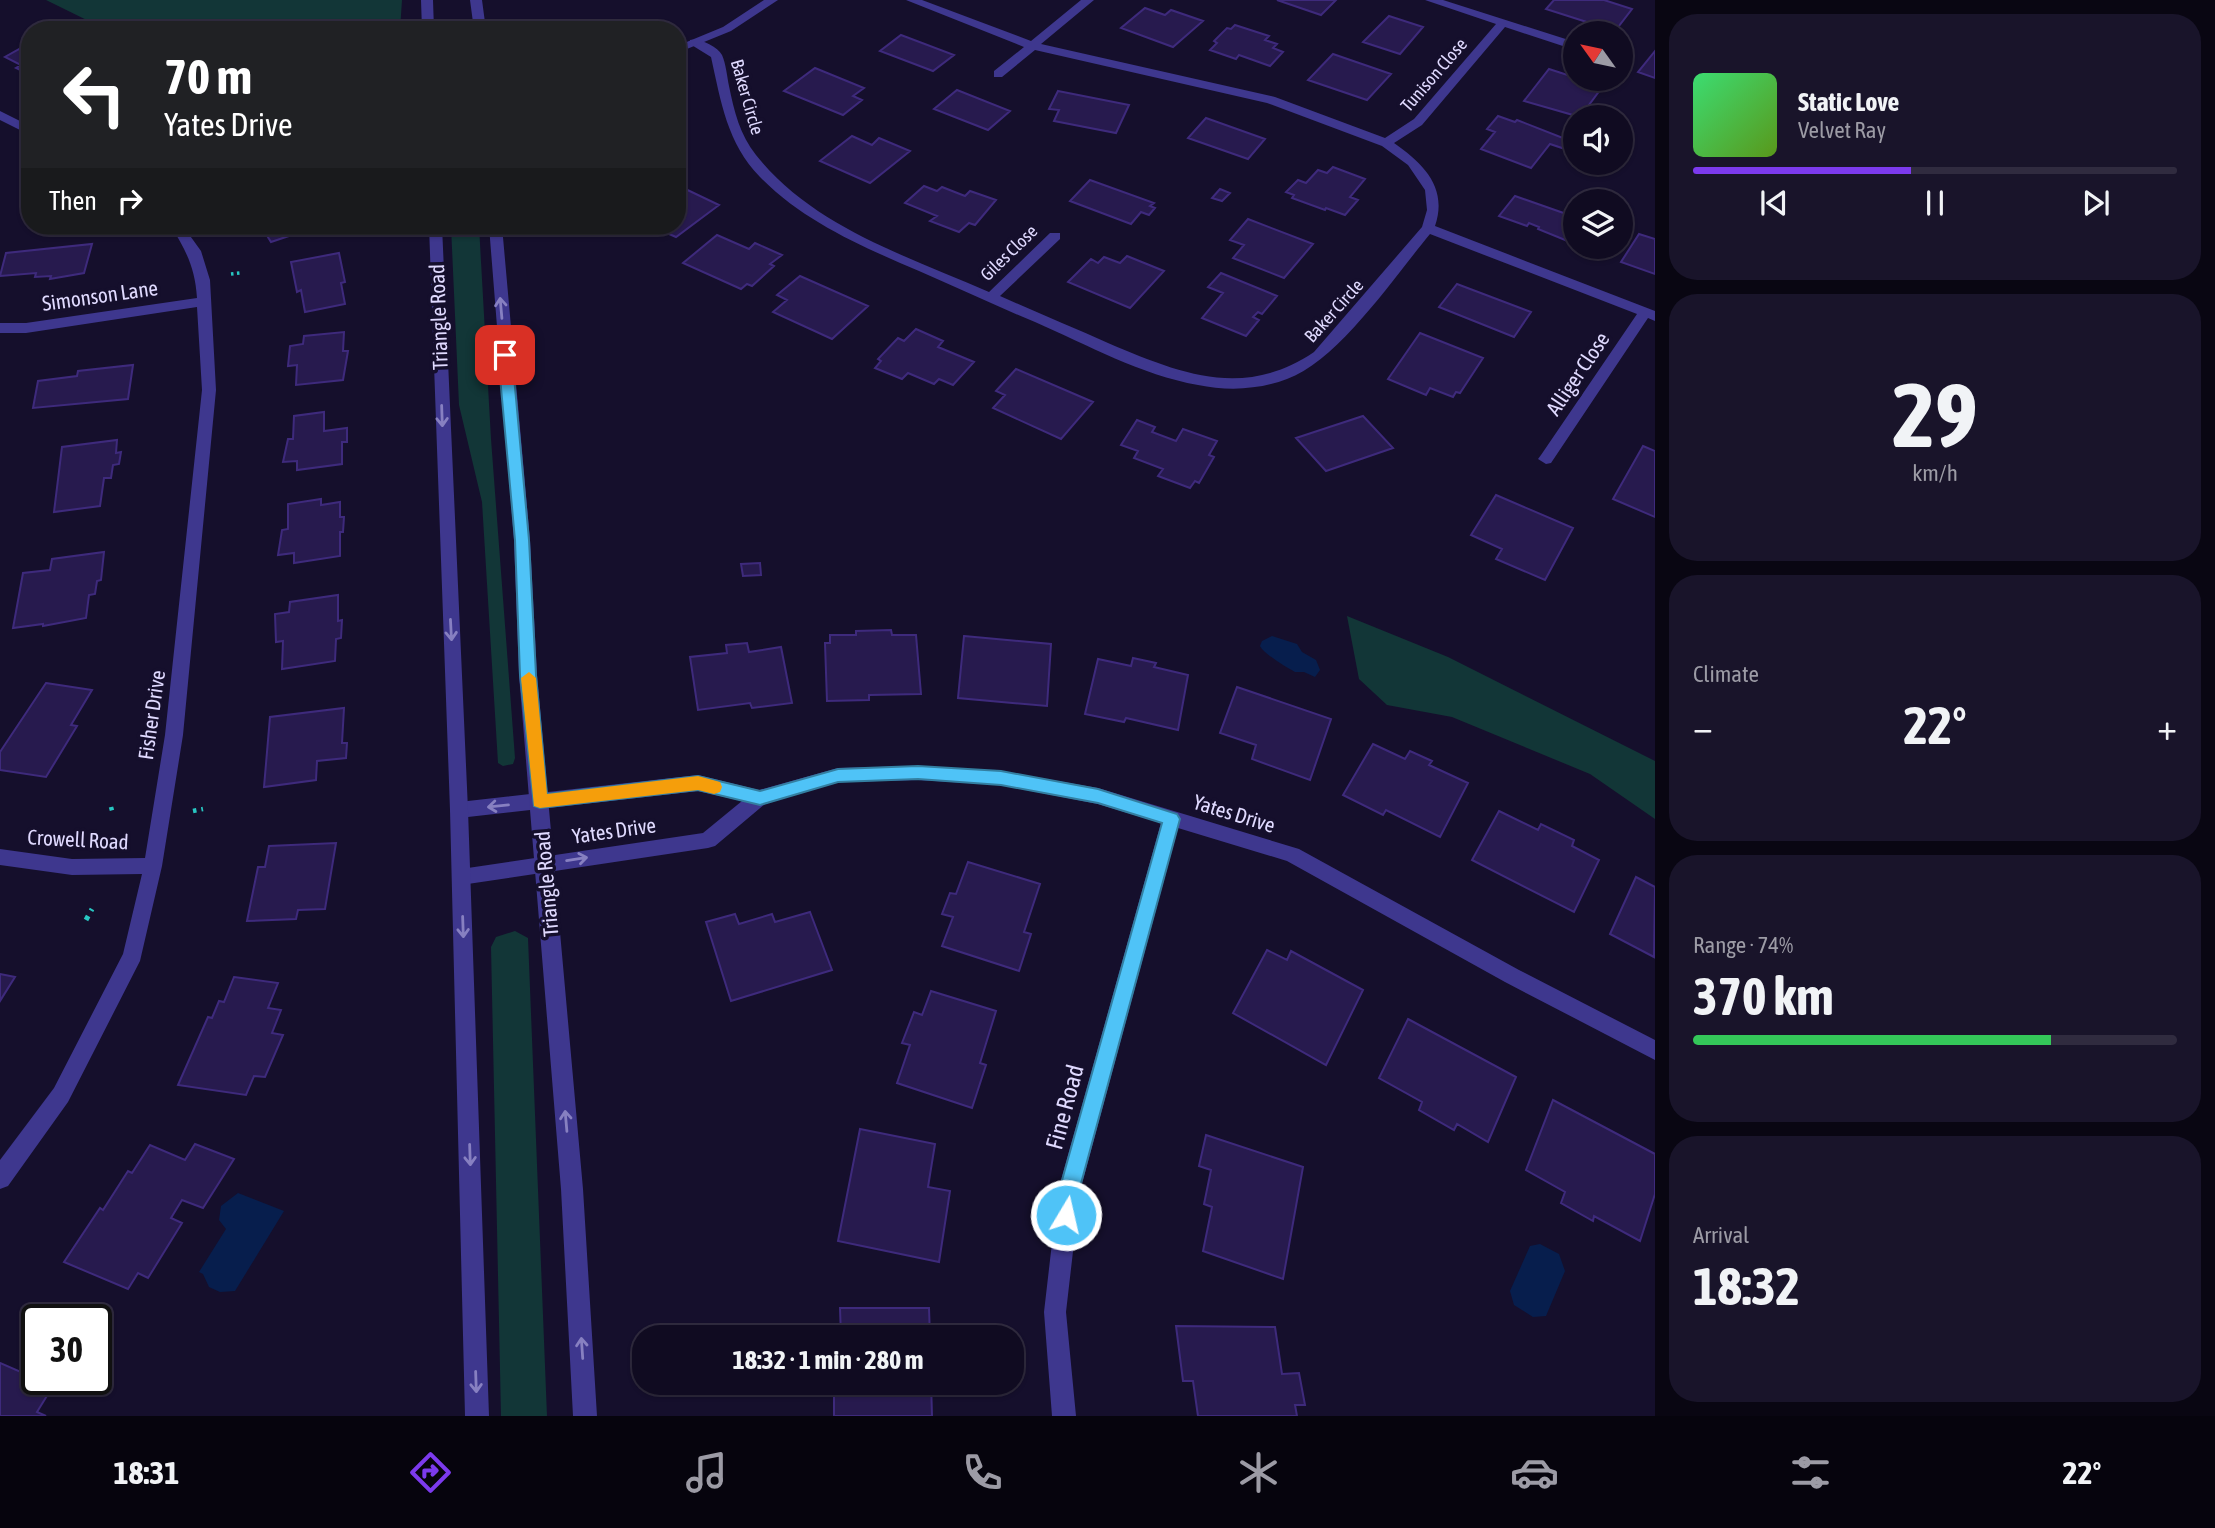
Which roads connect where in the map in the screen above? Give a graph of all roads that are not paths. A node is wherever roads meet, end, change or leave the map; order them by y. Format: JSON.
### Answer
{"nodes":[{"id":1,"x":427,"y":0,"type":"edge"},
{"id":2,"x":476,"y":0,"type":"edge"},
{"id":3,"x":772,"y":0,"type":"edge"},
{"id":4,"x":912,"y":0,"type":"edge"},
{"id":5,"x":1088,"y":0,"type":"edge"},
{"id":6,"x":1431,"y":0,"type":"edge"},
{"id":7,"x":428,"y":21,"type":"edge"},
{"id":8,"x":479,"y":21,"type":"edge"},
{"id":9,"x":1503,"y":23,"type":"junction"},
{"id":10,"x":686,"y":42,"type":"edge"},
{"id":11,"x":694,"y":42,"type":"junction"},
{"id":12,"x":1563,"y":42,"type":"edge"},
{"id":13,"x":686,"y":46,"type":"edge"},
{"id":14,"x":1033,"y":46,"type":"junction"},
{"id":15,"x":998,"y":74,"type":"dead end"},
{"id":16,"x":0,"y":115,"type":"edge"},
{"id":17,"x":21,"y":126,"type":"edge"},
{"id":18,"x":1386,"y":143,"type":"junction"},
{"id":19,"x":1428,"y":228,"type":"junction"},
{"id":20,"x":183,"y":235,"type":"edge"},
{"id":21,"x":435,"y":235,"type":"edge"},
{"id":22,"x":496,"y":235,"type":"edge"},
{"id":23,"x":1055,"y":236,"type":"dead end"},
{"id":24,"x":990,"y":298,"type":"junction"},
{"id":25,"x":206,"y":301,"type":"junction"},
{"id":26,"x":1650,"y":314,"type":"edge"},
{"id":27,"x":0,"y":328,"type":"edge"},
{"id":28,"x":1546,"y":459,"type":"dead end"},
{"id":29,"x":760,"y":798,"type":"junction"},
{"id":30,"x":540,"y":802,"type":"junction"},
{"id":31,"x":459,"y":810,"type":"junction"},
{"id":32,"x":1171,"y":819,"type":"junction"},
{"id":33,"x":0,"y":857,"type":"edge"},
{"id":34,"x":545,"y":865,"type":"junction"},
{"id":35,"x":153,"y":866,"type":"junction"},
{"id":36,"x":461,"y":877,"type":"junction"},
{"id":37,"x":1655,"y":1050,"type":"edge"},
{"id":38,"x":0,"y":1178,"type":"edge"},
{"id":39,"x":477,"y":1416,"type":"edge"},
{"id":40,"x":584,"y":1416,"type":"edge"},
{"id":41,"x":1065,"y":1416,"type":"edge"}],
"edges":[{"from":1,"to":7,"type":"street"},
{"from":2,"to":8,"type":"street"},
{"from":3,"to":11,"type":"street"},
{"from":4,"to":14,"type":"street"},
{"from":5,"to":14,"type":"street"},
{"from":6,"to":9,"type":"street"},
{"from":9,"to":12,"type":"street"},
{"from":9,"to":18,"type":"street","name":"Tunison Close"},
{"from":10,"to":11,"type":"street"},
{"from":11,"to":13,"type":"street"},
{"from":11,"to":24,"type":"street","name":"Baker Circle"},
{"from":14,"to":15,"type":"street"},
{"from":14,"to":18,"type":"street"},
{"from":16,"to":17,"type":"street"},
{"from":18,"to":19,"type":"street"},
{"from":19,"to":24,"type":"street","name":"Baker Circle"},
{"from":19,"to":26,"type":"street"},
{"from":20,"to":25,"type":"street","name":"Fisher Drive"},
{"from":21,"to":31,"type":"street","name":"Triangle Road","one_way":true},
{"from":30,"to":22,"type":"street","name":"Triangle Road","one_way":true},
{"from":23,"to":24,"type":"street","name":"Giles Close"},
{"from":25,"to":27,"type":"street","name":"Simonson Lane"},
{"from":25,"to":35,"type":"street","name":"Fisher Drive"},
{"from":26,"to":28,"type":"street","name":"Alliger Close"},
{"from":29,"to":30,"type":"street","name":"Yates Drive"},
{"from":29,"to":32,"type":"street","name":"Yates Drive"},
{"from":34,"to":29,"type":"street","name":"Yates Drive","one_way":true},
{"from":30,"to":31,"type":"street","name":"Yates Drive","one_way":true},
{"from":30,"to":34,"type":"street","name":"Triangle Road"},
{"from":31,"to":36,"type":"street","name":"Triangle Road"},
{"from":32,"to":37,"type":"street","name":"Yates Drive"},
{"from":32,"to":41,"type":"street","name":"Fine Road"},
{"from":33,"to":35,"type":"street","name":"Crowell Road"},
{"from":34,"to":36,"type":"street","name":"Yates Drive"},
{"from":40,"to":34,"type":"street","name":"Triangle Road","one_way":true},
{"from":35,"to":38,"type":"street","name":"Fisher Drive"},
{"from":36,"to":39,"type":"street","name":"Triangle Road","one_way":true}]}
